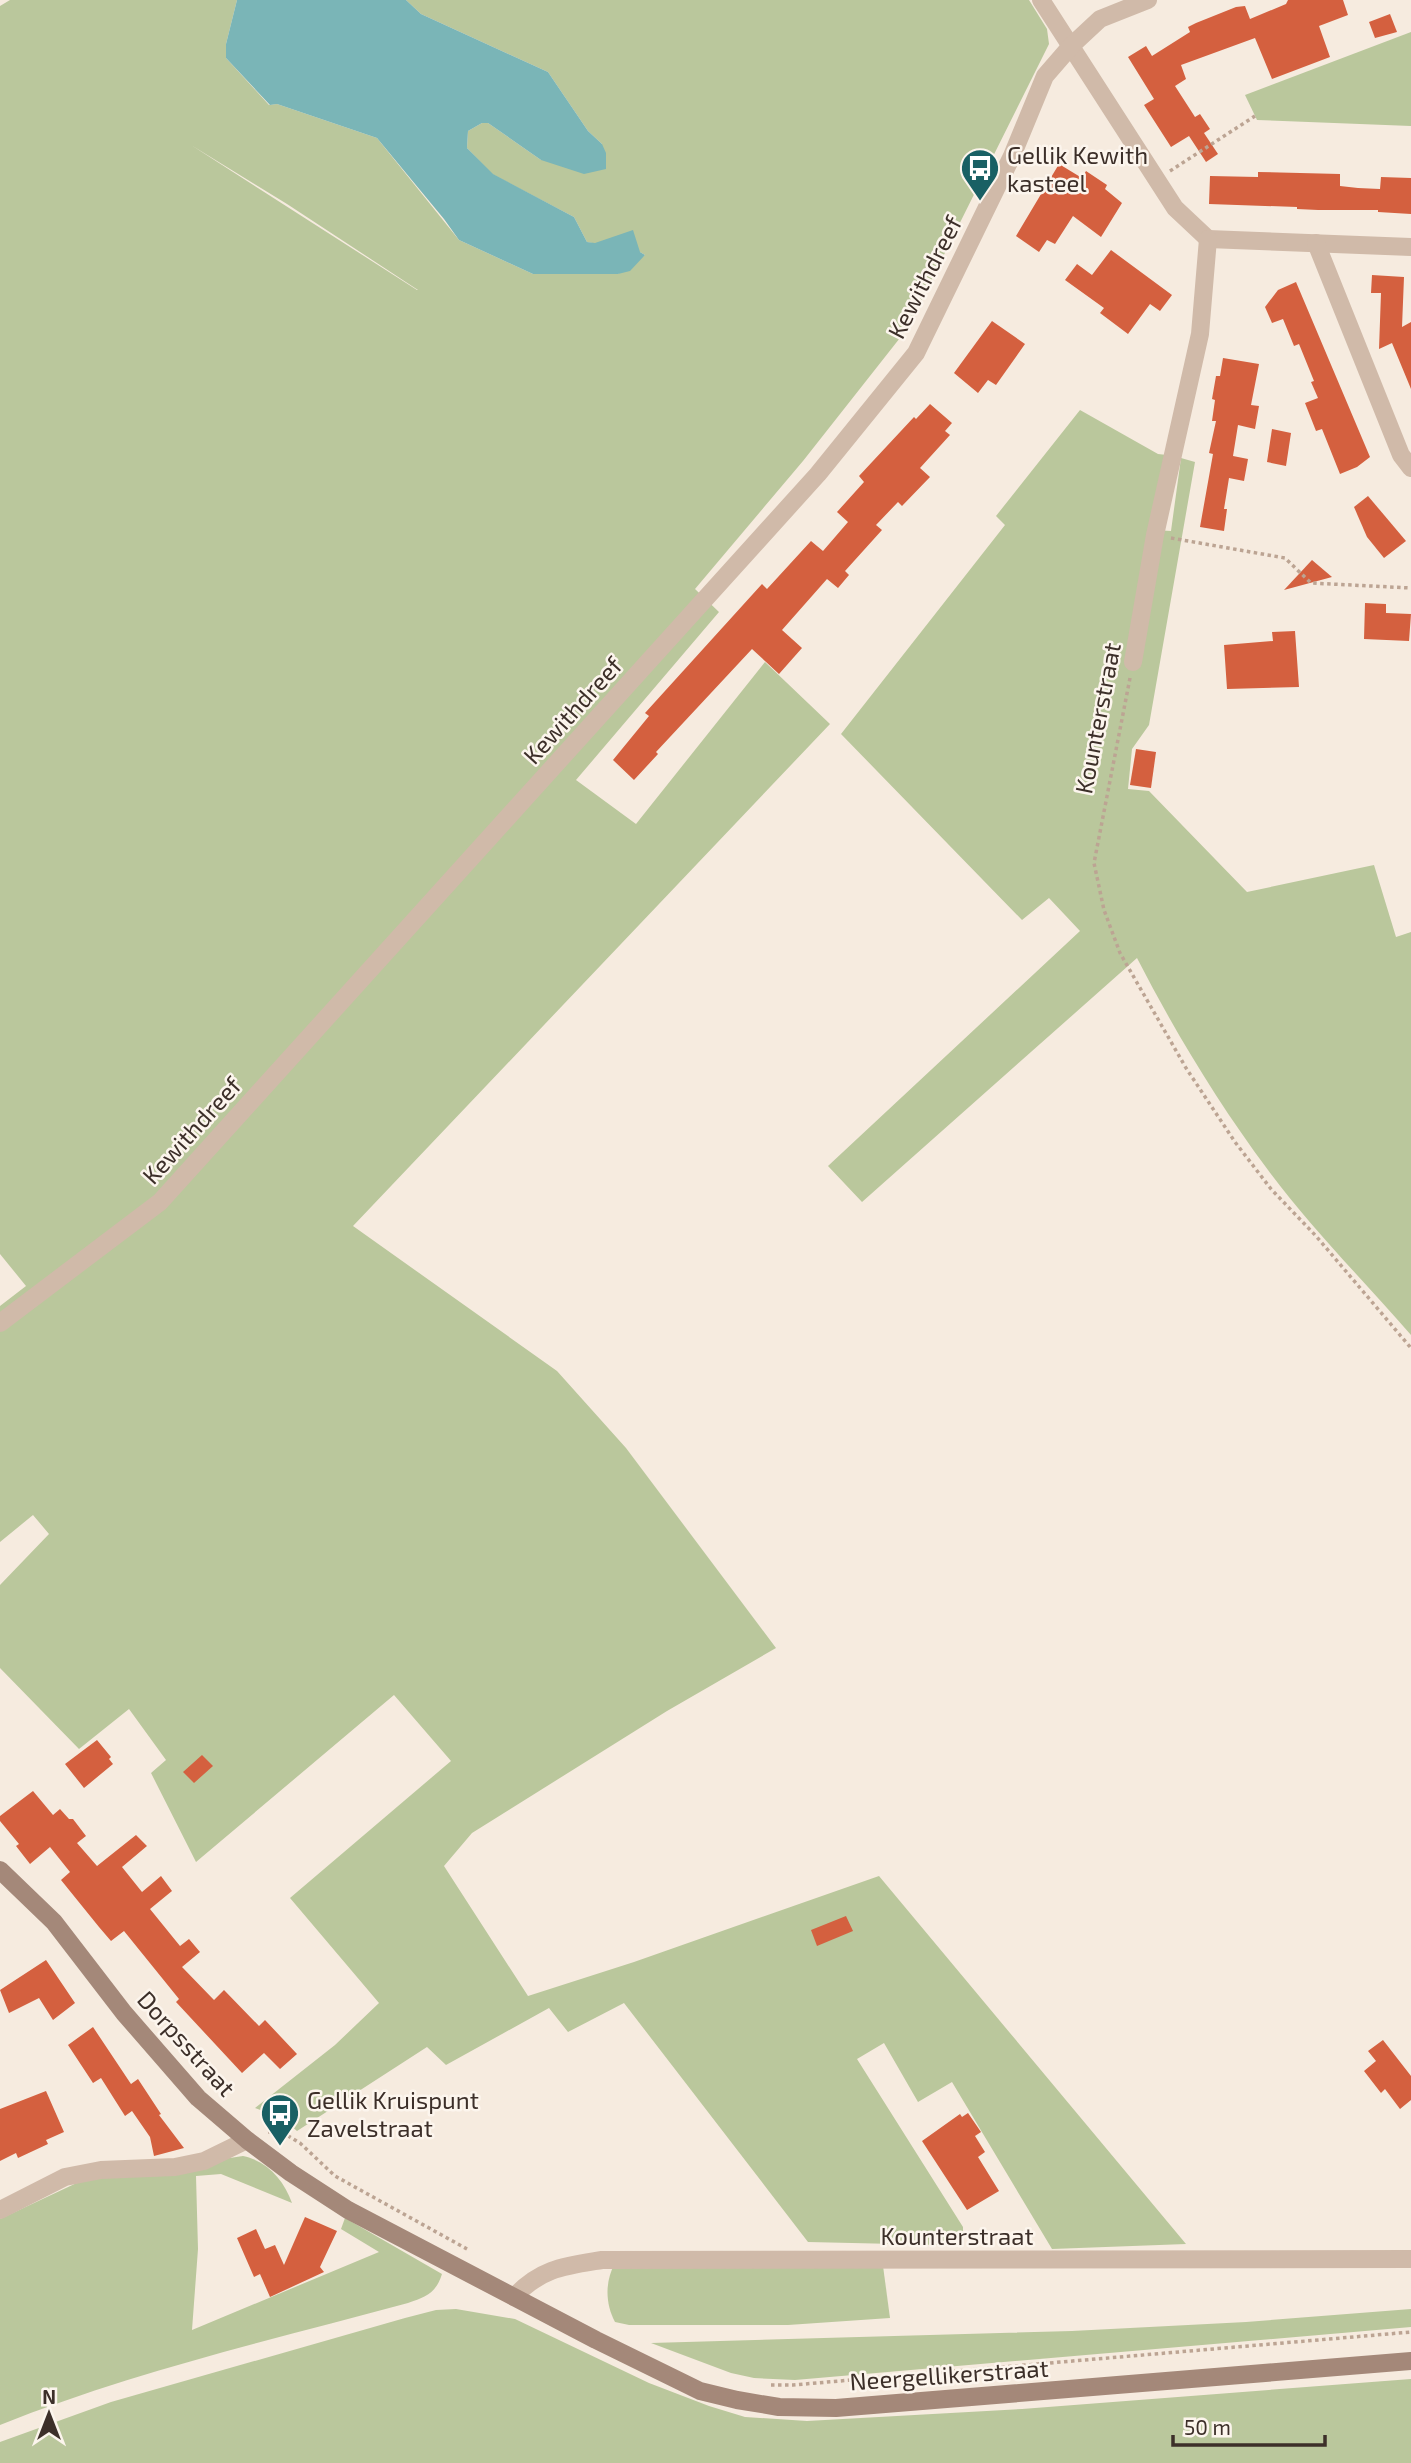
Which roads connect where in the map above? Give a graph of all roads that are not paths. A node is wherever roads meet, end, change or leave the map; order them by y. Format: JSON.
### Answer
{"nodes":[{"id":1,"x":1041,"y":0,"type":"edge"},
{"id":2,"x":1148,"y":0,"type":"edge"},
{"id":3,"x":1071,"y":46,"type":"junction"},
{"id":4,"x":1208,"y":239,"type":"junction"},
{"id":5,"x":1316,"y":243,"type":"junction"},
{"id":6,"x":1411,"y":247,"type":"edge"},
{"id":7,"x":1411,"y":468,"type":"edge"},
{"id":8,"x":1133,"y":662,"type":"road end"},
{"id":9,"x":0,"y":1322,"type":"edge"},
{"id":10,"x":0,"y":1870,"type":"edge"},
{"id":11,"x":247,"y":2140,"type":"junction"},
{"id":12,"x":0,"y":2210,"type":"edge"},
{"id":13,"x":1411,"y":2259,"type":"edge"},
{"id":14,"x":514,"y":2297,"type":"junction"},
{"id":15,"x":1411,"y":2361,"type":"edge"}],
"edges":[{"from":1,"to":3,"type":"street"},
{"from":2,"to":3,"type":"street","name":"Kewithdreef"},
{"from":3,"to":4,"type":"street"},
{"from":3,"to":9,"type":"street","name":"Kewithdreef"},
{"from":4,"to":5,"type":"street"},
{"from":4,"to":8,"type":"street","name":"Kounterstraat"},
{"from":5,"to":6,"type":"street"},
{"from":5,"to":7,"type":"street"},
{"from":10,"to":11,"type":"street","name":"Dorpsstraat"},
{"from":11,"to":12,"type":"street"},
{"from":11,"to":14,"type":"street","name":"Dorpsstraat"},
{"from":13,"to":14,"type":"street","name":"Kounterstraat"},
{"from":14,"to":15,"type":"street","name":"Neergellikerstraat"}]}
